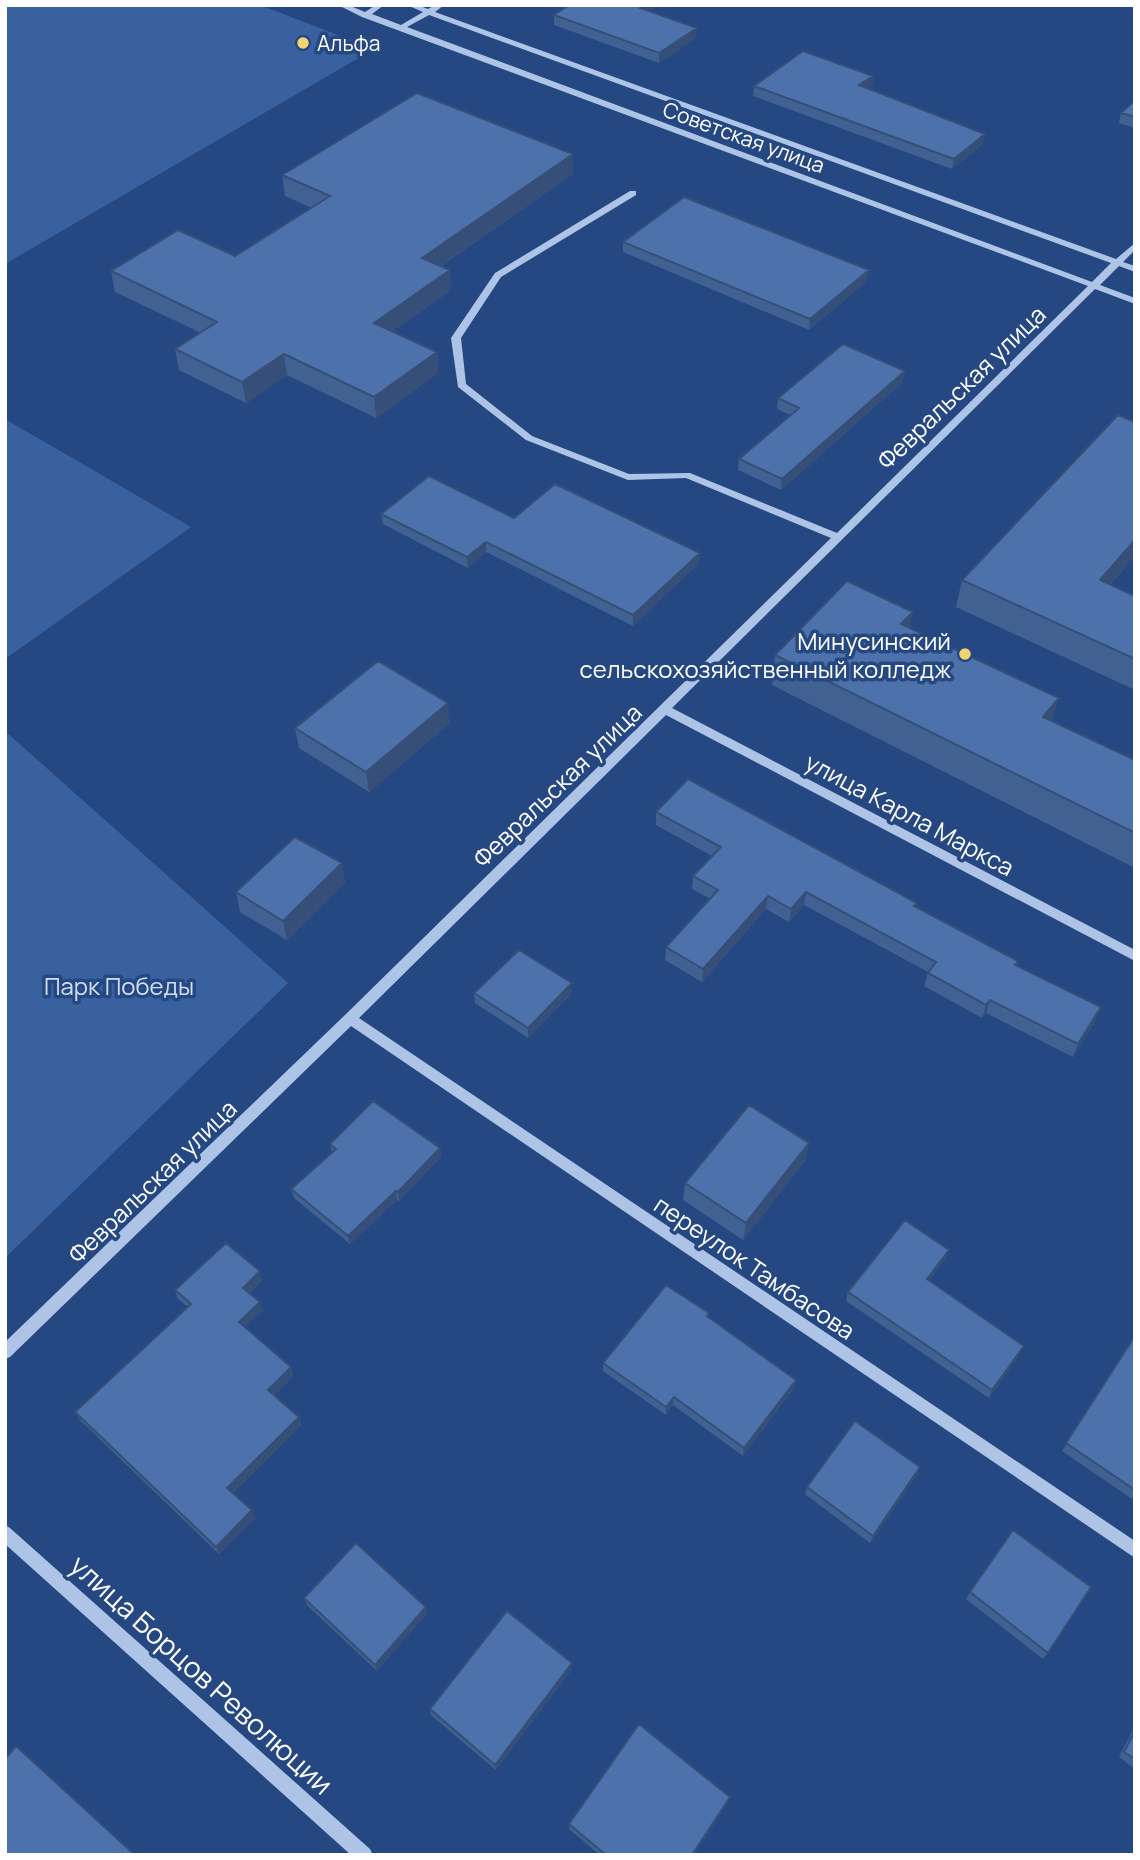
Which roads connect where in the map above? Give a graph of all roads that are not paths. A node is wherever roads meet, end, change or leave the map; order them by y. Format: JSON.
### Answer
{"nodes":[{"id":1,"x":341,"y":5,"type":"edge"},
{"id":2,"x":381,"y":5,"type":"edge"},
{"id":3,"x":410,"y":5,"type":"edge"},
{"id":4,"x":441,"y":5,"type":"edge"},
{"id":5,"x":429,"y":12,"type":"junction"},
{"id":6,"x":365,"y":15,"type":"junction"},
{"id":7,"x":400,"y":29,"type":"junction"},
{"id":8,"x":633,"y":193,"type":"dead end"},
{"id":9,"x":1135,"y":245,"type":"edge"},
{"id":10,"x":1117,"y":262,"type":"junction"},
{"id":11,"x":1135,"y":268,"type":"edge"},
{"id":12,"x":1094,"y":286,"type":"junction"},
{"id":13,"x":1135,"y":302,"type":"edge"},
{"id":14,"x":837,"y":537,"type":"junction"},
{"id":15,"x":666,"y":710,"type":"junction"},
{"id":16,"x":1135,"y":956,"type":"edge"},
{"id":17,"x":350,"y":1019,"type":"junction"},
{"id":18,"x":5,"y":1352,"type":"edge"},
{"id":19,"x":5,"y":1533,"type":"edge"},
{"id":20,"x":1135,"y":1550,"type":"edge"},
{"id":21,"x":364,"y":1855,"type":"edge"}],
"edges":[{"from":1,"to":6,"type":"street","name":"Советская улица"},
{"from":2,"to":6,"type":"street"},
{"from":3,"to":5,"type":"street","name":"Советская улица"},
{"from":4,"to":5,"type":"street"},
{"from":5,"to":7,"type":"street"},
{"from":5,"to":10,"type":"street","name":"Советская улица"},
{"from":6,"to":7,"type":"street","name":"Советская улица"},
{"from":7,"to":12,"type":"street","name":"Советская улица"},
{"from":8,"to":14,"type":"lane"},
{"from":9,"to":10,"type":"street","name":"Февральская улица"},
{"from":10,"to":11,"type":"street","name":"Советская улица"},
{"from":10,"to":12,"type":"street","name":"Февральская улица"},
{"from":12,"to":13,"type":"street","name":"Советская улица"},
{"from":12,"to":14,"type":"street","name":"Февральская улица"},
{"from":14,"to":15,"type":"street","name":"Февральская улица"},
{"from":15,"to":16,"type":"street","name":"улица Карла Маркса"},
{"from":15,"to":17,"type":"street","name":"Февральская улица"},
{"from":17,"to":18,"type":"street","name":"Февральская улица"},
{"from":17,"to":20,"type":"street","name":"переулок Тамбасова"},
{"from":19,"to":21,"type":"street","name":"улица Борцов Революции"}]}
